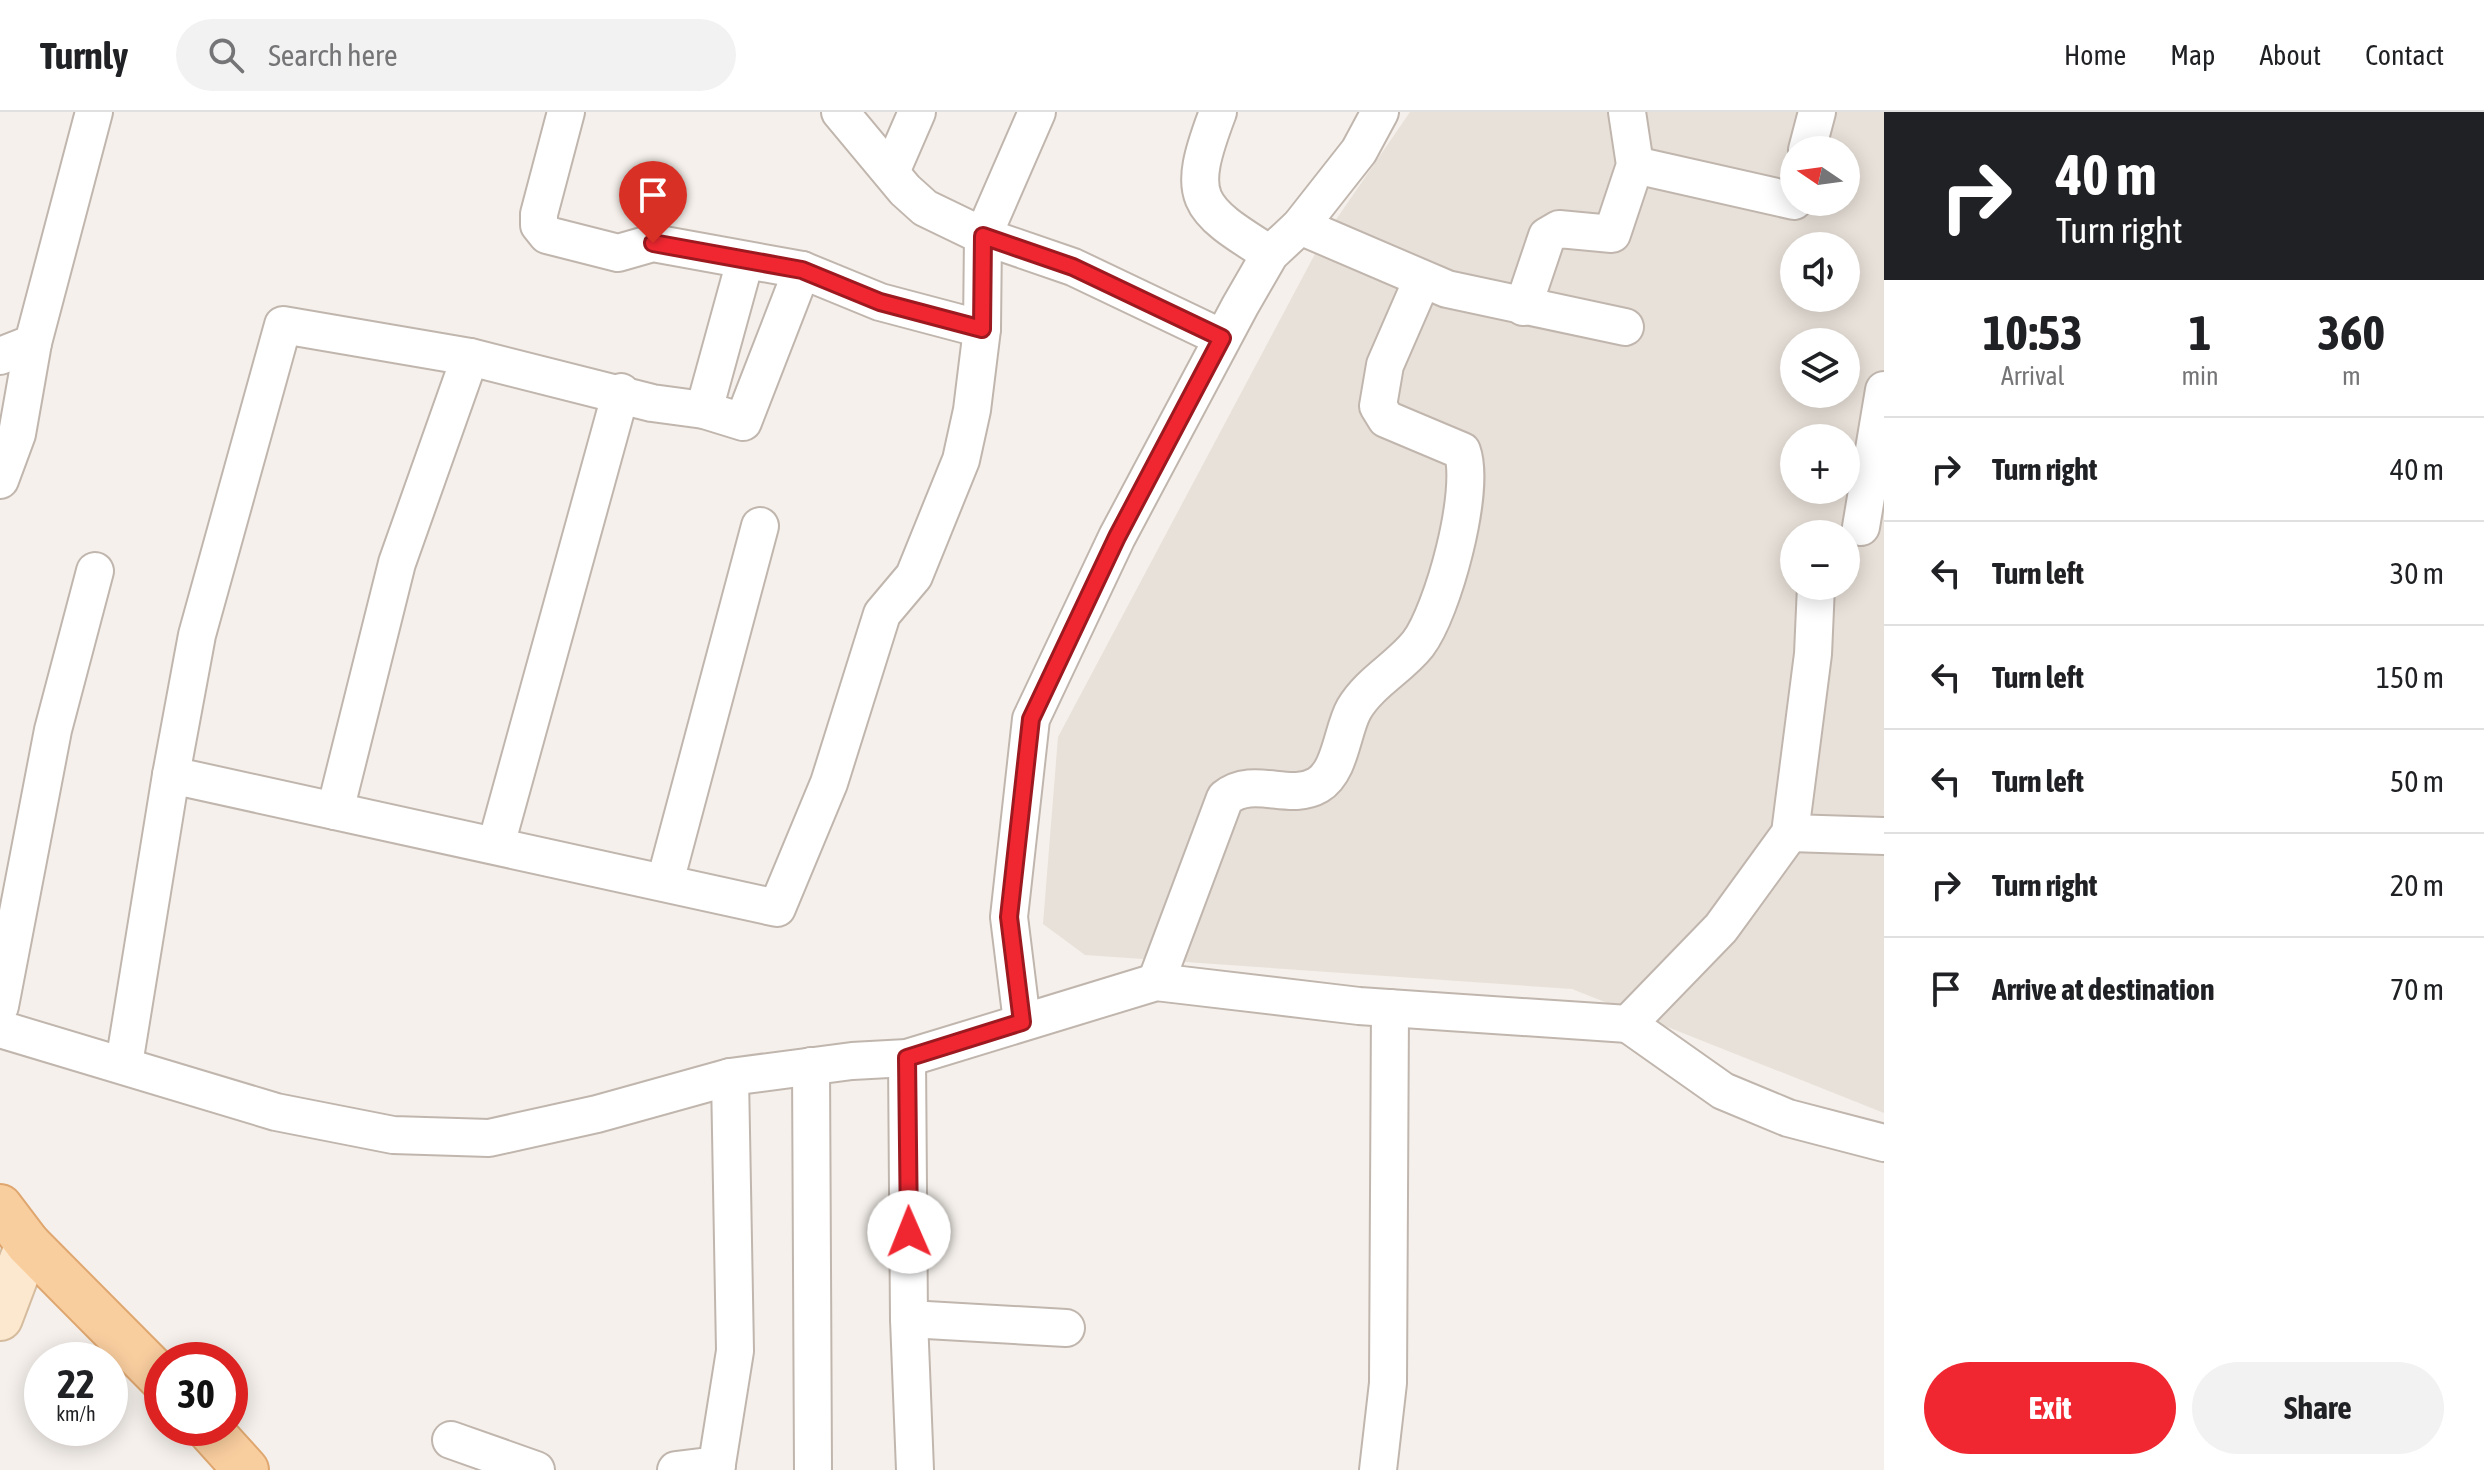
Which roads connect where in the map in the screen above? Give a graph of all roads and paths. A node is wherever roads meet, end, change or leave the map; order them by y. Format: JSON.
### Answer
{"nodes":[{"id":1,"x":94,"y":112,"type":"edge"},
{"id":2,"x":566,"y":112,"type":"edge"},
{"id":3,"x":840,"y":112,"type":"edge"},
{"id":4,"x":917,"y":112,"type":"edge"},
{"id":5,"x":1037,"y":112,"type":"edge"},
{"id":6,"x":1218,"y":112,"type":"edge"},
{"id":7,"x":1380,"y":112,"type":"edge"},
{"id":8,"x":1627,"y":112,"type":"edge"},
{"id":9,"x":1817,"y":112,"type":"edge"},
{"id":10,"x":1811,"y":136,"type":"edge"},
{"id":11,"x":1635,"y":165,"type":"junction"},
{"id":12,"x":891,"y":172,"type":"junction"},
{"id":13,"x":1780,"y":198,"type":"edge"},
{"id":14,"x":1300,"y":226,"type":"junction"},
{"id":15,"x":983,"y":236,"type":"junction"},
{"id":16,"x":1270,"y":254,"type":"junction"},
{"id":17,"x":745,"y":261,"type":"junction"},
{"id":18,"x":802,"y":270,"type":"junction"},
{"id":19,"x":1422,"y":280,"type":"junction"},
{"id":20,"x":1523,"y":307,"type":"junction"},
{"id":21,"x":1625,"y":327,"type":"dead end"},
{"id":22,"x":982,"y":329,"type":"junction"},
{"id":23,"x":1222,"y":338,"type":"junction"},
{"id":24,"x":16,"y":349,"type":"edge"},
{"id":25,"x":470,"y":357,"type":"junction"},
{"id":26,"x":1884,"y":390,"type":"edge"},
{"id":27,"x":621,"y":392,"type":"junction"},
{"id":28,"x":704,"y":410,"type":"junction"},
{"id":29,"x":0,"y":480,"type":"edge"},
{"id":30,"x":760,"y":526,"type":"dead end"},
{"id":31,"x":1861,"y":530,"type":"edge"},
{"id":32,"x":95,"y":571,"type":"dead end"},
{"id":33,"x":1815,"y":600,"type":"edge"},
{"id":34,"x":171,"y":775,"type":"junction"},
{"id":35,"x":335,"y":811,"type":"junction"},
{"id":36,"x":1790,"y":833,"type":"junction"},
{"id":37,"x":1884,"y":836,"type":"edge"},
{"id":38,"x":496,"y":845,"type":"junction"},
{"id":39,"x":665,"y":882,"type":"junction"},
{"id":40,"x":1156,"y":982,"type":"junction"},
{"id":41,"x":0,"y":1006,"type":"edge"},
{"id":42,"x":1390,"y":1008,"type":"junction"},
{"id":43,"x":1022,"y":1022,"type":"junction"},
{"id":44,"x":1628,"y":1024,"type":"junction"},
{"id":45,"x":0,"y":1029,"type":"edge"},
{"id":46,"x":907,"y":1058,"type":"junction"},
{"id":47,"x":124,"y":1064,"type":"junction"},
{"id":48,"x":811,"y":1066,"type":"junction"},
{"id":49,"x":730,"y":1077,"type":"junction"},
{"id":50,"x":1884,"y":1143,"type":"edge"},
{"id":51,"x":0,"y":1207,"type":"edge"},
{"id":52,"x":28,"y":1244,"type":"junction"},
{"id":53,"x":0,"y":1318,"type":"edge"},
{"id":54,"x":909,"y":1319,"type":"junction"},
{"id":55,"x":1066,"y":1328,"type":"dead end"},
{"id":56,"x":144,"y":1361,"type":"edge"},
{"id":57,"x":451,"y":1440,"type":"dead end"},
{"id":58,"x":224,"y":1446,"type":"edge"},
{"id":59,"x":716,"y":1468,"type":"edge"},
{"id":60,"x":246,"y":1470,"type":"edge"},
{"id":61,"x":536,"y":1470,"type":"edge"},
{"id":62,"x":676,"y":1470,"type":"edge"},
{"id":63,"x":813,"y":1470,"type":"edge"},
{"id":64,"x":915,"y":1470,"type":"edge"},
{"id":65,"x":1378,"y":1470,"type":"edge"}],
"edges":[{"from":1,"to":24,"type":"street"},
{"from":2,"to":17,"type":"street"},
{"from":3,"to":12,"type":"street"},
{"from":4,"to":12,"type":"street"},
{"from":5,"to":15,"type":"street"},
{"from":6,"to":16,"type":"street"},
{"from":7,"to":14,"type":"street"},
{"from":8,"to":11,"type":"street"},
{"from":9,"to":10,"type":"street"},
{"from":11,"to":13,"type":"street"},
{"from":11,"to":20,"type":"street"},
{"from":12,"to":15,"type":"street"},
{"from":14,"to":16,"type":"street"},
{"from":14,"to":19,"type":"street"},
{"from":15,"to":22,"type":"street"},
{"from":15,"to":23,"type":"street"},
{"from":16,"to":23,"type":"street"},
{"from":17,"to":18,"type":"street"},
{"from":17,"to":28,"type":"street"},
{"from":18,"to":22,"type":"street"},
{"from":18,"to":28,"type":"street"},
{"from":19,"to":20,"type":"street"},
{"from":19,"to":40,"type":"street"},
{"from":20,"to":21,"type":"street"},
{"from":22,"to":39,"type":"street"},
{"from":23,"to":43,"type":"street"},
{"from":24,"to":29,"type":"street"},
{"from":25,"to":27,"type":"street"},
{"from":25,"to":34,"type":"street"},
{"from":25,"to":35,"type":"street"},
{"from":26,"to":31,"type":"street"},
{"from":27,"to":28,"type":"street"},
{"from":27,"to":38,"type":"street"},
{"from":30,"to":39,"type":"street"},
{"from":32,"to":41,"type":"street"},
{"from":33,"to":36,"type":"street"},
{"from":34,"to":35,"type":"street"},
{"from":34,"to":47,"type":"street"},
{"from":35,"to":38,"type":"street"},
{"from":36,"to":37,"type":"street"},
{"from":36,"to":44,"type":"street"},
{"from":38,"to":39,"type":"street"},
{"from":40,"to":42,"type":"street"},
{"from":40,"to":43,"type":"street"},
{"from":42,"to":44,"type":"street"},
{"from":42,"to":65,"type":"street"},
{"from":43,"to":46,"type":"street"},
{"from":44,"to":50,"type":"street"},
{"from":45,"to":47,"type":"street"},
{"from":46,"to":48,"type":"street"},
{"from":46,"to":54,"type":"street"},
{"from":47,"to":49,"type":"street"},
{"from":48,"to":49,"type":"street"},
{"from":48,"to":63,"type":"street"},
{"from":49,"to":59,"type":"street"},
{"from":51,"to":52,"type":"main road"},
{"from":52,"to":53,"type":"street"},
{"from":52,"to":56,"type":"main road"},
{"from":54,"to":55,"type":"street"},
{"from":54,"to":64,"type":"street"},
{"from":57,"to":61,"type":"street"},
{"from":58,"to":60,"type":"main road"},
{"from":59,"to":62,"type":"street"}]}
